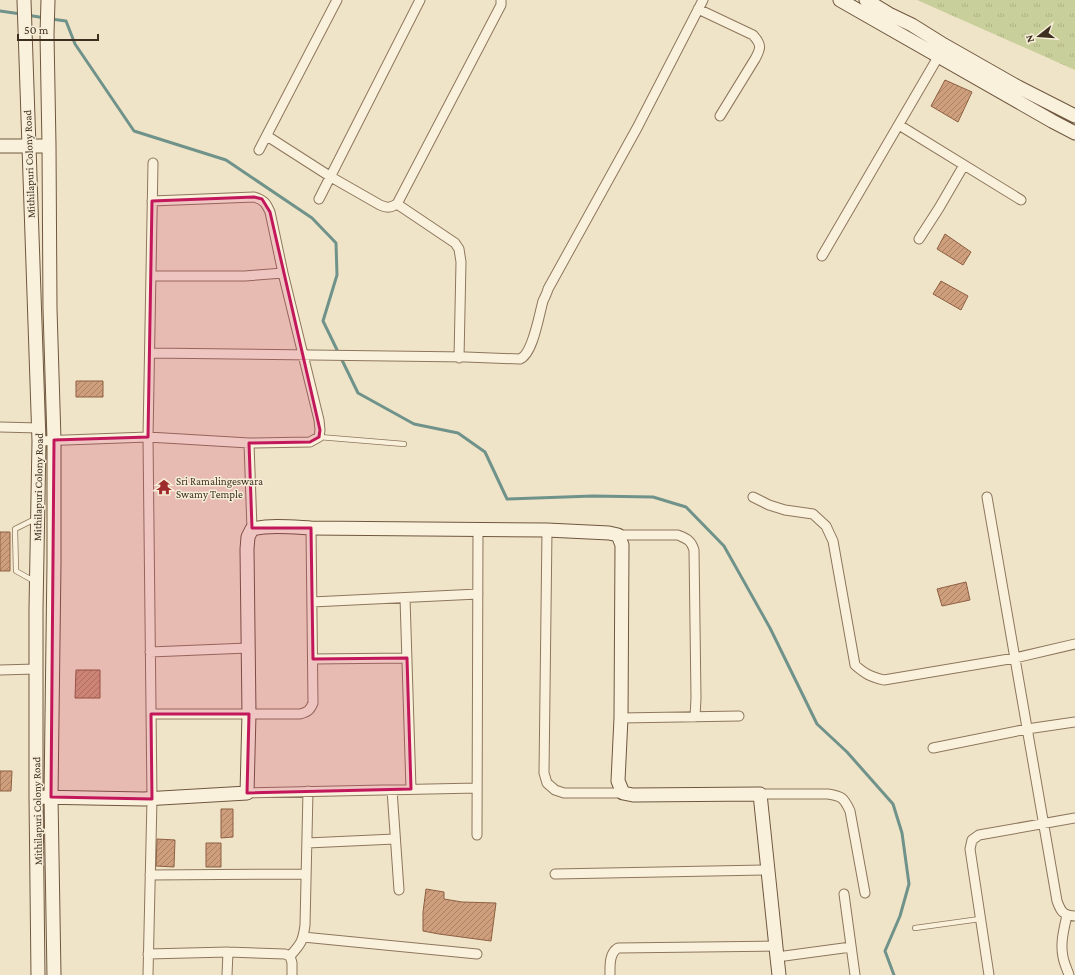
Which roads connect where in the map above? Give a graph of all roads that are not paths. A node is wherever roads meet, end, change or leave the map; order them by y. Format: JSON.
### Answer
{"nodes":[{"id":1,"x":24,"y":0,"type":"edge"},
{"id":2,"x":48,"y":0,"type":"edge"},
{"id":3,"x":337,"y":0,"type":"edge"},
{"id":4,"x":420,"y":0,"type":"edge"},
{"id":5,"x":501,"y":0,"type":"edge"},
{"id":6,"x":703,"y":0,"type":"edge"},
{"id":7,"x":840,"y":0,"type":"edge"},
{"id":8,"x":866,"y":0,"type":"edge"},
{"id":9,"x":698,"y":9,"type":"junction"},
{"id":10,"x":942,"y":51,"type":"junction"},
{"id":11,"x":720,"y":116,"type":"dead end"},
{"id":12,"x":1075,"y":116,"type":"edge"},
{"id":13,"x":899,"y":125,"type":"junction"},
{"id":14,"x":1075,"y":133,"type":"edge"},
{"id":15,"x":267,"y":136,"type":"junction"},
{"id":16,"x":28,"y":145,"type":"junction"},
{"id":17,"x":0,"y":146,"type":"edge"},
{"id":18,"x":49,"y":146,"type":"junction"},
{"id":19,"x":259,"y":150,"type":"dead end"},
{"id":20,"x":153,"y":163,"type":"dead end"},
{"id":21,"x":964,"y":165,"type":"junction"},
{"id":22,"x":331,"y":176,"type":"junction"},
{"id":23,"x":319,"y":200,"type":"dead end"},
{"id":24,"x":1021,"y":200,"type":"dead end"},
{"id":25,"x":152,"y":201,"type":"junction"},
{"id":26,"x":396,"y":204,"type":"junction"},
{"id":27,"x":919,"y":239,"type":"dead end"},
{"id":28,"x":822,"y":256,"type":"dead end"},
{"id":29,"x":283,"y":272,"type":"junction"},
{"id":30,"x":151,"y":276,"type":"junction"},
{"id":31,"x":150,"y":353,"type":"junction"},
{"id":32,"x":303,"y":355,"type":"junction"},
{"id":33,"x":459,"y":358,"type":"junction"},
{"id":34,"x":0,"y":427,"type":"edge"},
{"id":35,"x":39,"y":428,"type":"junction"},
{"id":36,"x":148,"y":437,"type":"junction"},
{"id":37,"x":319,"y":437,"type":"junction"},
{"id":38,"x":54,"y":440,"type":"junction"},
{"id":39,"x":39,"y":441,"type":"junction"},
{"id":40,"x":249,"y":443,"type":"junction"},
{"id":41,"x":404,"y":444,"type":"dead end"},
{"id":42,"x":753,"y":497,"type":"dead end"},
{"id":43,"x":987,"y":497,"type":"dead end"},
{"id":44,"x":37,"y":518,"type":"junction"},
{"id":45,"x":311,"y":528,"type":"junction"},
{"id":46,"x":252,"y":529,"type":"junction"},
{"id":47,"x":478,"y":530,"type":"junction"},
{"id":48,"x":547,"y":530,"type":"junction"},
{"id":49,"x":618,"y":535,"type":"junction"},
{"id":50,"x":36,"y":582,"type":"junction"},
{"id":51,"x":478,"y":594,"type":"junction"},
{"id":52,"x":405,"y":598,"type":"junction"},
{"id":53,"x":312,"y":602,"type":"junction"},
{"id":54,"x":36,"y":609,"type":"junction"},
{"id":55,"x":54,"y":609,"type":"junction"},
{"id":56,"x":1075,"y":644,"type":"edge"},
{"id":57,"x":248,"y":648,"type":"junction"},
{"id":58,"x":150,"y":652,"type":"junction"},
{"id":59,"x":407,"y":658,"type":"junction"},
{"id":60,"x":1014,"y":658,"type":"junction"},
{"id":61,"x":313,"y":659,"type":"junction"},
{"id":62,"x":36,"y":669,"type":"junction"},
{"id":63,"x":0,"y":670,"type":"edge"},
{"id":64,"x":151,"y":714,"type":"junction"},
{"id":65,"x":249,"y":714,"type":"junction"},
{"id":66,"x":739,"y":716,"type":"dead end"},
{"id":67,"x":695,"y":717,"type":"junction"},
{"id":68,"x":621,"y":718,"type":"junction"},
{"id":69,"x":1075,"y":722,"type":"edge"},
{"id":70,"x":1027,"y":729,"type":"junction"},
{"id":71,"x":933,"y":748,"type":"dead end"},
{"id":72,"x":477,"y":788,"type":"junction"},
{"id":73,"x":411,"y":789,"type":"junction"},
{"id":74,"x":392,"y":790,"type":"junction"},
{"id":75,"x":308,"y":792,"type":"junction"},
{"id":76,"x":247,"y":793,"type":"junction"},
{"id":77,"x":623,"y":793,"type":"junction"},
{"id":78,"x":760,"y":794,"type":"junction"},
{"id":79,"x":36,"y":797,"type":"junction"},
{"id":80,"x":51,"y":797,"type":"junction"},
{"id":81,"x":152,"y":799,"type":"junction"},
{"id":82,"x":1075,"y":818,"type":"edge"},
{"id":83,"x":1043,"y":823,"type":"junction"},
{"id":84,"x":477,"y":835,"type":"dead end"},
{"id":85,"x":395,"y":839,"type":"junction"},
{"id":86,"x":307,"y":843,"type":"junction"},
{"id":87,"x":768,"y":870,"type":"junction"},
{"id":88,"x":306,"y":874,"type":"junction"},
{"id":89,"x":555,"y":874,"type":"dead end"},
{"id":90,"x":150,"y":875,"type":"junction"},
{"id":91,"x":399,"y":890,"type":"dead end"},
{"id":92,"x":865,"y":893,"type":"dead end"},
{"id":93,"x":844,"y":894,"type":"dead end"},
{"id":94,"x":1071,"y":916,"type":"edge"},
{"id":95,"x":980,"y":919,"type":"junction"},
{"id":96,"x":915,"y":928,"type":"dead end"},
{"id":97,"x":303,"y":937,"type":"junction"},
{"id":98,"x":851,"y":947,"type":"junction"},
{"id":99,"x":228,"y":952,"type":"junction"},
{"id":100,"x":776,"y":952,"type":"junction"},
{"id":101,"x":148,"y":954,"type":"junction"},
{"id":102,"x":477,"y":954,"type":"dead end"},
{"id":103,"x":290,"y":956,"type":"junction"},
{"id":104,"x":38,"y":975,"type":"edge"},
{"id":105,"x":54,"y":975,"type":"edge"},
{"id":106,"x":148,"y":975,"type":"edge"},
{"id":107,"x":227,"y":975,"type":"edge"},
{"id":108,"x":292,"y":975,"type":"edge"},
{"id":109,"x":610,"y":975,"type":"edge"},
{"id":110,"x":779,"y":975,"type":"edge"},
{"id":111,"x":855,"y":975,"type":"edge"},
{"id":112,"x":989,"y":975,"type":"edge"},
{"id":113,"x":1069,"y":975,"type":"edge"}],
"edges":[{"from":1,"to":16,"type":"street","name":"Mithilapuri Colony Road"},
{"from":2,"to":18,"type":"street","name":"Mithilapuri Colony Road"},
{"from":3,"to":15,"type":"street"},
{"from":4,"to":22,"type":"street"},
{"from":5,"to":26,"type":"street"},
{"from":6,"to":9,"type":"street"},
{"from":7,"to":10,"type":"street"},
{"from":8,"to":10,"type":"street"},
{"from":9,"to":11,"type":"street"},
{"from":9,"to":33,"type":"street"},
{"from":10,"to":12,"type":"street"},
{"from":10,"to":13,"type":"street"},
{"from":10,"to":14,"type":"street"},
{"from":13,"to":21,"type":"street"},
{"from":13,"to":28,"type":"street"},
{"from":15,"to":19,"type":"street"},
{"from":15,"to":22,"type":"street"},
{"from":16,"to":17,"type":"street"},
{"from":16,"to":18,"type":"street"},
{"from":16,"to":35,"type":"street","name":"Mithilapuri Colony Road"},
{"from":18,"to":38,"type":"street","name":"Mithilapuri Colony Road"},
{"from":20,"to":25,"type":"street"},
{"from":21,"to":24,"type":"street"},
{"from":21,"to":27,"type":"street"},
{"from":22,"to":23,"type":"street"},
{"from":22,"to":26,"type":"street"},
{"from":25,"to":29,"type":"street"},
{"from":25,"to":30,"type":"street"},
{"from":26,"to":33,"type":"street"},
{"from":29,"to":30,"type":"street"},
{"from":29,"to":32,"type":"street"},
{"from":30,"to":31,"type":"street"},
{"from":31,"to":32,"type":"street"},
{"from":31,"to":36,"type":"street"},
{"from":32,"to":33,"type":"street"},
{"from":32,"to":37,"type":"street"},
{"from":34,"to":35,"type":"street"},
{"from":35,"to":39,"type":"street","name":"Mithilapuri Colony Road"},
{"from":36,"to":38,"type":"street"},
{"from":36,"to":40,"type":"street"},
{"from":36,"to":58,"type":"street"},
{"from":37,"to":40,"type":"street"},
{"from":37,"to":41,"type":"lane"},
{"from":38,"to":39,"type":"street"},
{"from":38,"to":55,"type":"street","name":"Mithilapuri Colony Road"},
{"from":39,"to":44,"type":"street","name":"Mithilapuri Colony Road"},
{"from":40,"to":46,"type":"street"},
{"from":42,"to":60,"type":"street"},
{"from":43,"to":60,"type":"street"},
{"from":44,"to":50,"type":"street","name":"Mithilapuri Colony Road"},
{"from":44,"to":50,"type":"lane"},
{"from":45,"to":46,"type":"street"},
{"from":45,"to":47,"type":"street"},
{"from":45,"to":53,"type":"street"},
{"from":46,"to":57,"type":"street"},
{"from":47,"to":48,"type":"street"},
{"from":47,"to":51,"type":"street"},
{"from":48,"to":49,"type":"street"},
{"from":48,"to":77,"type":"street"},
{"from":49,"to":67,"type":"street"},
{"from":49,"to":68,"type":"street"},
{"from":50,"to":54,"type":"street","name":"Mithilapuri Colony Road"},
{"from":51,"to":52,"type":"street"},
{"from":51,"to":72,"type":"street"},
{"from":52,"to":53,"type":"street"},
{"from":52,"to":59,"type":"street"},
{"from":53,"to":61,"type":"street"},
{"from":54,"to":55,"type":"street"},
{"from":54,"to":62,"type":"street","name":"Mithilapuri Colony Road"},
{"from":55,"to":80,"type":"street","name":"Mithilapuri Colony Road"},
{"from":56,"to":60,"type":"street"},
{"from":57,"to":58,"type":"street"},
{"from":57,"to":65,"type":"street"},
{"from":58,"to":64,"type":"street"},
{"from":59,"to":61,"type":"street"},
{"from":59,"to":73,"type":"street"},
{"from":60,"to":70,"type":"street"},
{"from":61,"to":65,"type":"street"},
{"from":62,"to":63,"type":"street"},
{"from":62,"to":79,"type":"street","name":"Mithilapuri Colony Road"},
{"from":64,"to":65,"type":"street"},
{"from":64,"to":81,"type":"street"},
{"from":65,"to":76,"type":"street"},
{"from":66,"to":67,"type":"street"},
{"from":67,"to":68,"type":"street"},
{"from":68,"to":77,"type":"street"},
{"from":69,"to":70,"type":"street"},
{"from":70,"to":71,"type":"street"},
{"from":70,"to":83,"type":"street"},
{"from":72,"to":73,"type":"street"},
{"from":72,"to":84,"type":"street"},
{"from":73,"to":74,"type":"street"},
{"from":74,"to":75,"type":"street"},
{"from":74,"to":85,"type":"street"},
{"from":75,"to":76,"type":"street"},
{"from":75,"to":86,"type":"street"},
{"from":76,"to":81,"type":"street"},
{"from":77,"to":78,"type":"street"},
{"from":78,"to":87,"type":"street"},
{"from":78,"to":92,"type":"street"},
{"from":79,"to":80,"type":"street"},
{"from":79,"to":104,"type":"street","name":"Mithilapuri Colony Road"},
{"from":80,"to":81,"type":"street"},
{"from":80,"to":105,"type":"street","name":"Mithilapuri Colony Road"},
{"from":81,"to":90,"type":"street"},
{"from":82,"to":83,"type":"street"},
{"from":83,"to":94,"type":"street"},
{"from":83,"to":95,"type":"street"},
{"from":85,"to":86,"type":"street"},
{"from":85,"to":91,"type":"street"},
{"from":86,"to":88,"type":"street"},
{"from":87,"to":89,"type":"street"},
{"from":87,"to":100,"type":"street"},
{"from":88,"to":90,"type":"street"},
{"from":88,"to":97,"type":"street"},
{"from":90,"to":101,"type":"street"},
{"from":93,"to":98,"type":"street"},
{"from":94,"to":113,"type":"street"},
{"from":95,"to":96,"type":"lane"},
{"from":95,"to":112,"type":"street"},
{"from":97,"to":102,"type":"street"},
{"from":97,"to":103,"type":"street"},
{"from":98,"to":100,"type":"street"},
{"from":98,"to":111,"type":"street"},
{"from":99,"to":101,"type":"street"},
{"from":99,"to":103,"type":"street"},
{"from":99,"to":107,"type":"street"},
{"from":100,"to":109,"type":"street"},
{"from":100,"to":110,"type":"street"},
{"from":101,"to":106,"type":"street"},
{"from":103,"to":108,"type":"street"}]}
